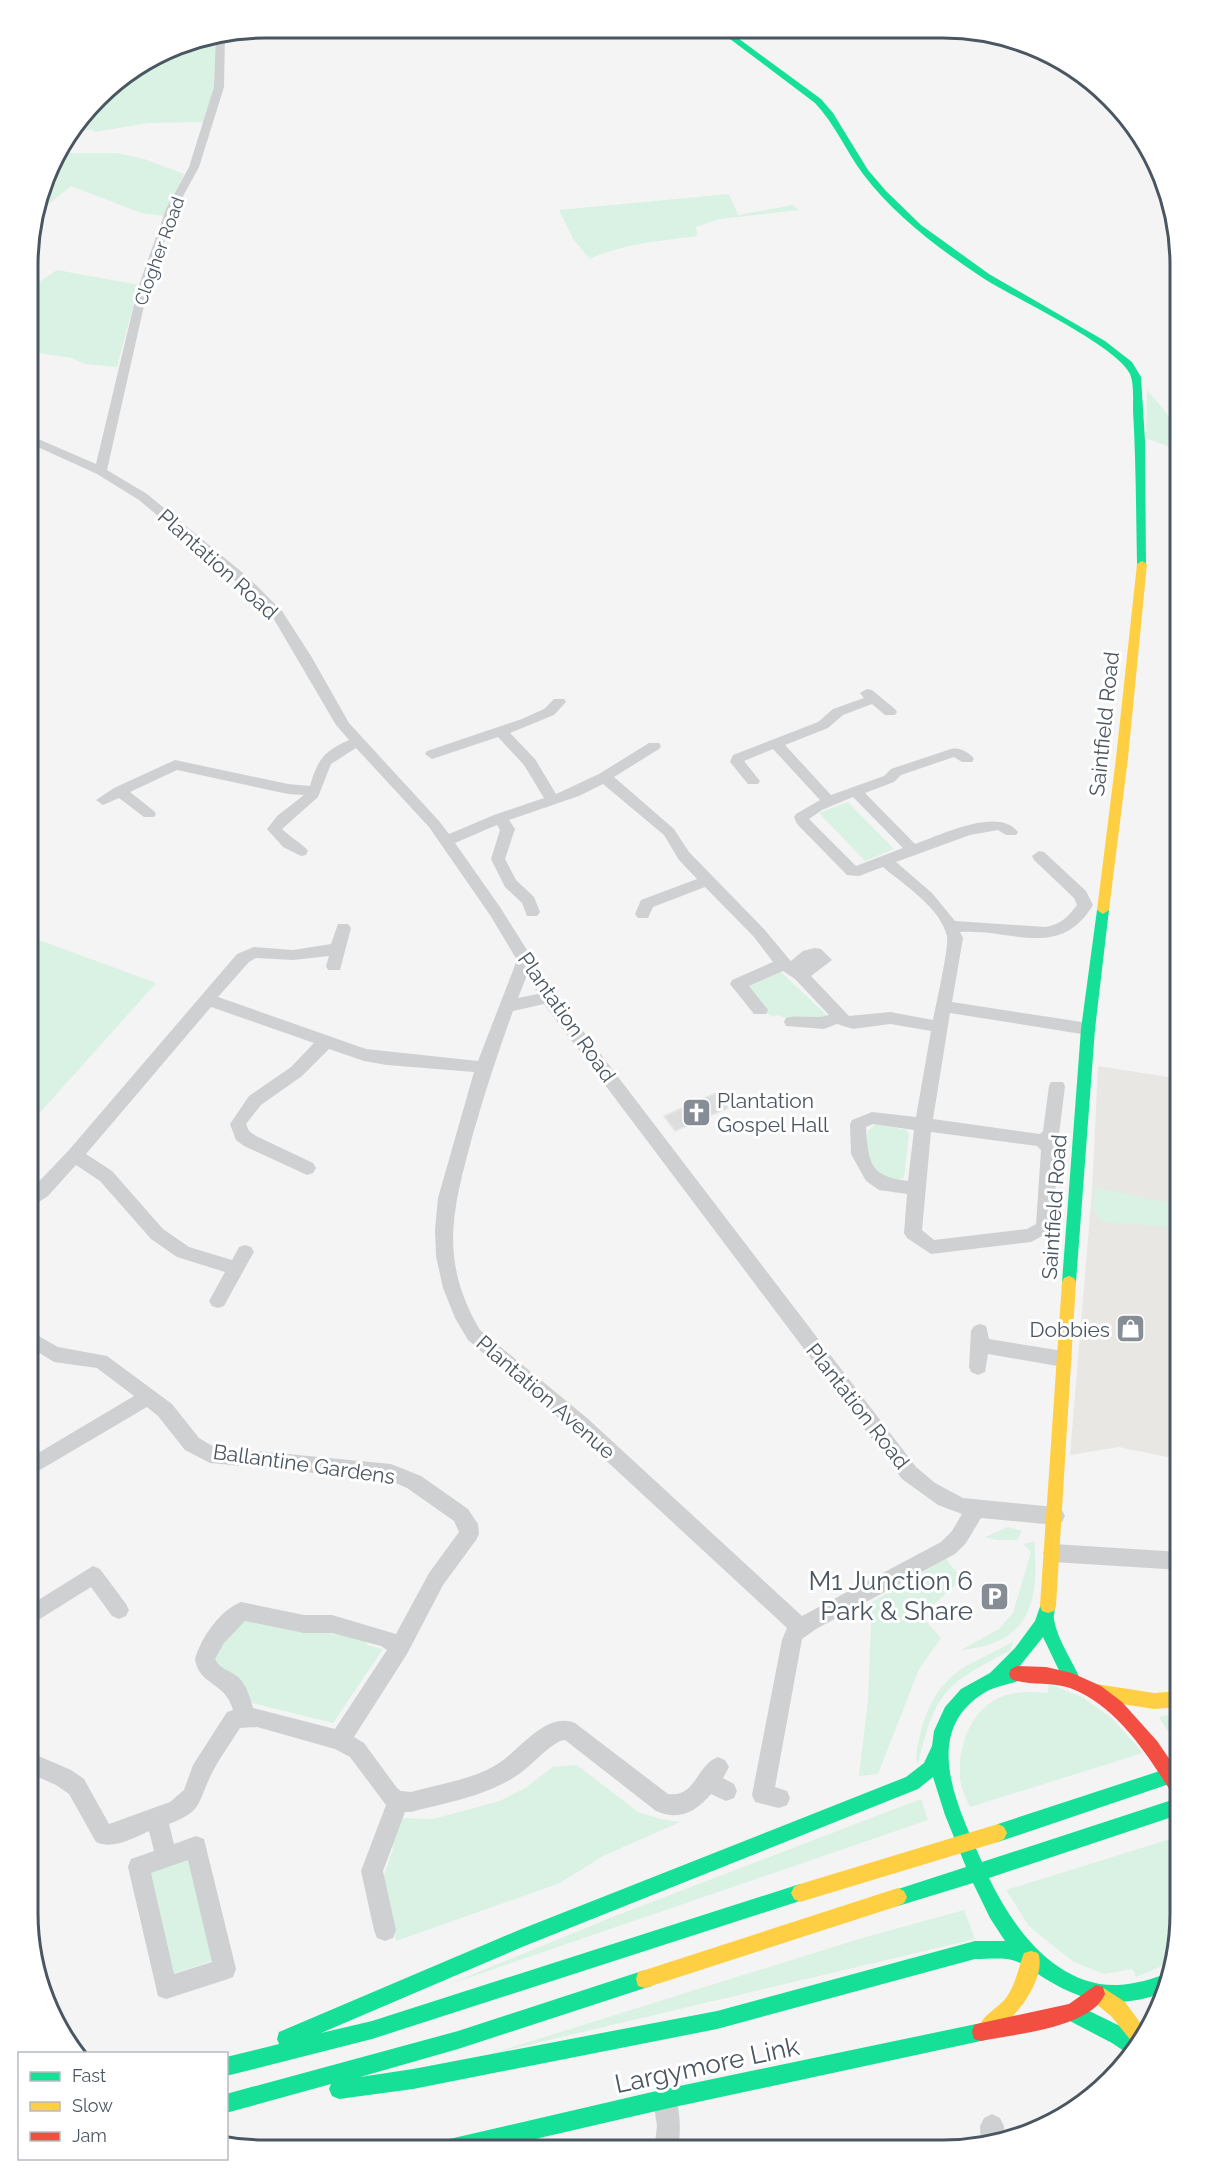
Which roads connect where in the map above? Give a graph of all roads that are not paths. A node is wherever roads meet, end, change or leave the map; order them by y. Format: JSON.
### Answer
{"nodes":[{"id":1,"x":733,"y":38,"type":"edge"},
{"id":2,"x":221,"y":42,"type":"edge"},
{"id":3,"x":38,"y":443,"type":"edge"},
{"id":4,"x":101,"y":471,"type":"junction"},
{"id":5,"x":560,"y":702,"type":"dead end"},
{"id":6,"x":890,"y":712,"type":"dead end"},
{"id":7,"x":499,"y":730,"type":"junction"},
{"id":8,"x":357,"y":742,"type":"junction"},
{"id":9,"x":776,"y":744,"type":"junction"},
{"id":10,"x":959,"y":752,"type":"dead end"},
{"id":11,"x":432,"y":754,"type":"dead end"},
{"id":12,"x":648,"y":754,"type":"dead end"},
{"id":13,"x":604,"y":777,"type":"junction"},
{"id":14,"x":753,"y":781,"type":"dead end"},
{"id":15,"x":119,"y":791,"type":"junction"},
{"id":16,"x":315,"y":791,"type":"junction"},
{"id":17,"x":856,"y":792,"type":"junction"},
{"id":18,"x":103,"y":800,"type":"dead end"},
{"id":19,"x":552,"y":800,"type":"junction"},
{"id":20,"x":830,"y":802,"type":"junction"},
{"id":21,"x":149,"y":814,"type":"dead end"},
{"id":22,"x":499,"y":818,"type":"junction"},
{"id":23,"x":1004,"y":824,"type":"dead end"},
{"id":24,"x":447,"y":841,"type":"junction"},
{"id":25,"x":913,"y":850,"type":"junction"},
{"id":26,"x":301,"y":851,"type":"dead end"},
{"id":27,"x":1039,"y":856,"type":"dead end"},
{"id":28,"x":887,"y":862,"type":"junction"},
{"id":29,"x":708,"y":880,"type":"junction"},
{"id":30,"x":643,"y":906,"type":"dead end"},
{"id":31,"x":532,"y":912,"type":"dead end"},
{"id":32,"x":952,"y":927,"type":"junction"},
{"id":33,"x":343,"y":928,"type":"dead end"},
{"id":34,"x":338,"y":950,"type":"junction"},
{"id":35,"x":524,"y":961,"type":"junction"},
{"id":36,"x":334,"y":966,"type":"dead end"},
{"id":37,"x":792,"y":969,"type":"junction"},
{"id":38,"x":548,"y":997,"type":"junction"},
{"id":39,"x":209,"y":1000,"type":"junction"},
{"id":40,"x":506,"y":1006,"type":"junction"},
{"id":41,"x":944,"y":1006,"type":"junction"},
{"id":42,"x":760,"y":1010,"type":"dead end"},
{"id":43,"x":839,"y":1017,"type":"junction"},
{"id":44,"x":792,"y":1022,"type":"dead end"},
{"id":45,"x":941,"y":1027,"type":"junction"},
{"id":46,"x":1088,"y":1029,"type":"junction"},
{"id":47,"x":325,"y":1042,"type":"junction"},
{"id":48,"x":484,"y":1067,"type":"junction"},
{"id":49,"x":1057,"y":1086,"type":"dead end"},
{"id":50,"x":923,"y":1124,"type":"junction"},
{"id":51,"x":1043,"y":1141,"type":"junction"},
{"id":52,"x":75,"y":1155,"type":"junction"},
{"id":53,"x":310,"y":1167,"type":"dead end"},
{"id":54,"x":915,"y":1188,"type":"junction"},
{"id":55,"x":38,"y":1194,"type":"edge"},
{"id":56,"x":245,"y":1252,"type":"dead end"},
{"id":57,"x":235,"y":1268,"type":"junction"},
{"id":58,"x":218,"y":1301,"type":"dead end"},
{"id":59,"x":38,"y":1344,"type":"edge"},
{"id":60,"x":1063,"y":1359,"type":"junction"},
{"id":61,"x":978,"y":1368,"type":"dead end"},
{"id":62,"x":148,"y":1396,"type":"junction"},
{"id":63,"x":38,"y":1462,"type":"edge"},
{"id":64,"x":975,"y":1511,"type":"junction"},
{"id":65,"x":1055,"y":1516,"type":"junction"},
{"id":66,"x":1053,"y":1553,"type":"junction"},
{"id":67,"x":1170,"y":1561,"type":"edge"},
{"id":68,"x":119,"y":1610,"type":"dead end"},
{"id":69,"x":38,"y":1611,"type":"edge"},
{"id":70,"x":1046,"y":1620,"type":"junction"},
{"id":71,"x":801,"y":1628,"type":"junction"},
{"id":72,"x":400,"y":1647,"type":"junction"},
{"id":73,"x":998,"y":1677,"type":"junction"},
{"id":74,"x":1072,"y":1679,"type":"junction"},
{"id":75,"x":1096,"y":1692,"type":"junction"},
{"id":76,"x":1170,"y":1700,"type":"edge"},
{"id":77,"x":245,"y":1716,"type":"junction"},
{"id":78,"x":340,"y":1740,"type":"junction"},
{"id":79,"x":939,"y":1749,"type":"junction"},
{"id":80,"x":38,"y":1766,"type":"edge"},
{"id":81,"x":1170,"y":1775,"type":"edge"},
{"id":82,"x":1170,"y":1775,"type":"edge"},
{"id":83,"x":717,"y":1780,"type":"dead end"},
{"id":84,"x":779,"y":1798,"type":"dead end"},
{"id":85,"x":398,"y":1801,"type":"junction"},
{"id":86,"x":1170,"y":1808,"type":"edge"},
{"id":87,"x":157,"y":1819,"type":"junction"},
{"id":88,"x":166,"y":1857,"type":"junction"},
{"id":89,"x":385,"y":1930,"type":"dead end"},
{"id":90,"x":1029,"y":1959,"type":"junction"},
{"id":91,"x":1158,"y":1986,"type":"edge"},
{"id":92,"x":1099,"y":1995,"type":"junction"},
{"id":93,"x":1074,"y":2012,"type":"junction"},
{"id":94,"x":980,"y":2031,"type":"junction"},
{"id":95,"x":1136,"y":2034,"type":"edge"},
{"id":96,"x":1130,"y":2044,"type":"edge"},
{"id":97,"x":228,"y":2065,"type":"edge"},
{"id":98,"x":228,"y":2066,"type":"edge"},
{"id":99,"x":665,"y":2099,"type":"junction"},
{"id":100,"x":228,"y":2103,"type":"edge"},
{"id":101,"x":228,"y":2104,"type":"edge"},
{"id":102,"x":488,"y":2140,"type":"edge"},
{"id":103,"x":667,"y":2140,"type":"edge"}],
"edges":[{"from":1,"to":46,"type":"main road","name":"Saintfield Road"},
{"from":2,"to":4,"type":"street","name":"Clogher Road"},
{"from":3,"to":4,"type":"street","name":"Plantation Road"},
{"from":4,"to":8,"type":"street","name":"Plantation Road"},
{"from":5,"to":7,"type":"street"},
{"from":6,"to":9,"type":"street"},
{"from":7,"to":11,"type":"street"},
{"from":7,"to":19,"type":"street"},
{"from":8,"to":16,"type":"street"},
{"from":8,"to":24,"type":"street","name":"Plantation Road"},
{"from":9,"to":14,"type":"street"},
{"from":9,"to":20,"type":"street"},
{"from":10,"to":17,"type":"street"},
{"from":12,"to":13,"type":"street"},
{"from":13,"to":19,"type":"street"},
{"from":13,"to":29,"type":"street"},
{"from":15,"to":16,"type":"street"},
{"from":15,"to":18,"type":"street"},
{"from":15,"to":21,"type":"street"},
{"from":16,"to":26,"type":"street"},
{"from":17,"to":20,"type":"street"},
{"from":17,"to":25,"type":"street"},
{"from":19,"to":22,"type":"street"},
{"from":20,"to":28,"type":"street"},
{"from":22,"to":24,"type":"street"},
{"from":22,"to":31,"type":"street"},
{"from":23,"to":25,"type":"street"},
{"from":24,"to":35,"type":"street","name":"Plantation Road"},
{"from":25,"to":28,"type":"street"},
{"from":27,"to":32,"type":"street"},
{"from":28,"to":32,"type":"street"},
{"from":29,"to":30,"type":"street"},
{"from":29,"to":37,"type":"street"},
{"from":32,"to":41,"type":"street"},
{"from":33,"to":34,"type":"street"},
{"from":34,"to":36,"type":"street"},
{"from":34,"to":39,"type":"street"},
{"from":35,"to":38,"type":"street","name":"Plantation Road"},
{"from":35,"to":40,"type":"street","name":"Plantation Avenue"},
{"from":37,"to":42,"type":"street"},
{"from":37,"to":43,"type":"street"},
{"from":38,"to":40,"type":"street"},
{"from":38,"to":64,"type":"street","name":"Plantation Road"},
{"from":39,"to":47,"type":"street"},
{"from":39,"to":52,"type":"street"},
{"from":40,"to":48,"type":"street","name":"Plantation Avenue"},
{"from":41,"to":45,"type":"street"},
{"from":41,"to":46,"type":"street"},
{"from":43,"to":44,"type":"street"},
{"from":43,"to":45,"type":"street"},
{"from":45,"to":50,"type":"street"},
{"from":46,"to":60,"type":"main road","name":"Saintfield Road"},
{"from":47,"to":48,"type":"street"},
{"from":47,"to":53,"type":"street"},
{"from":48,"to":71,"type":"street","name":"Plantation Avenue"},
{"from":49,"to":51,"type":"street"},
{"from":50,"to":51,"type":"street"},
{"from":50,"to":54,"type":"street"},
{"from":50,"to":54,"type":"street"},
{"from":51,"to":54,"type":"street"},
{"from":52,"to":55,"type":"street"},
{"from":52,"to":57,"type":"street"},
{"from":56,"to":57,"type":"street"},
{"from":57,"to":58,"type":"street"},
{"from":59,"to":62,"type":"street"},
{"from":60,"to":61,"type":"street"},
{"from":60,"to":65,"type":"main road","name":"Saintfield Road"},
{"from":62,"to":63,"type":"street"},
{"from":62,"to":72,"type":"street","name":"Ballantine Gardens"},
{"from":64,"to":65,"type":"street","name":"Plantation Road"},
{"from":64,"to":71,"type":"street"},
{"from":65,"to":66,"type":"main road","name":"Saintfield Road"},
{"from":66,"to":67,"type":"street"},
{"from":66,"to":70,"type":"main road","name":"Saintfield Road"},
{"from":68,"to":69,"type":"street"},
{"from":70,"to":73,"type":"main road"},
{"from":70,"to":74,"type":"main road","name":"Saintfield Road"},
{"from":71,"to":84,"type":"street"},
{"from":72,"to":77,"type":"street"},
{"from":72,"to":78,"type":"street","name":"Ballantine Gardens"},
{"from":73,"to":74,"type":"main road"},
{"from":73,"to":79,"type":"main road"},
{"from":74,"to":75,"type":"main road"},
{"from":75,"to":76,"type":"main road"},
{"from":75,"to":81,"type":"main road"},
{"from":77,"to":78,"type":"street"},
{"from":77,"to":87,"type":"street"},
{"from":78,"to":85,"type":"street"},
{"from":79,"to":90,"type":"main road"},
{"from":79,"to":97,"type":"main road"},
{"from":80,"to":87,"type":"street"},
{"from":82,"to":98,"type":"main road"},
{"from":83,"to":85,"type":"street"},
{"from":85,"to":89,"type":"street"},
{"from":86,"to":100,"type":"main road"},
{"from":87,"to":88,"type":"street"},
{"from":88,"to":88,"type":"street"},
{"from":90,"to":92,"type":"main road"},
{"from":90,"to":94,"type":"main road","name":"Largymore Link"},
{"from":90,"to":101,"type":"main road"},
{"from":91,"to":92,"type":"main road"},
{"from":92,"to":93,"type":"main road","name":"Largymore Link"},
{"from":92,"to":95,"type":"main road"},
{"from":93,"to":94,"type":"main road","name":"Largymore Link"},
{"from":93,"to":96,"type":"main road"},
{"from":94,"to":99,"type":"main road","name":"Largymore Link"},
{"from":99,"to":102,"type":"main road","name":"Largymore Link"},
{"from":99,"to":103,"type":"street"}]}
